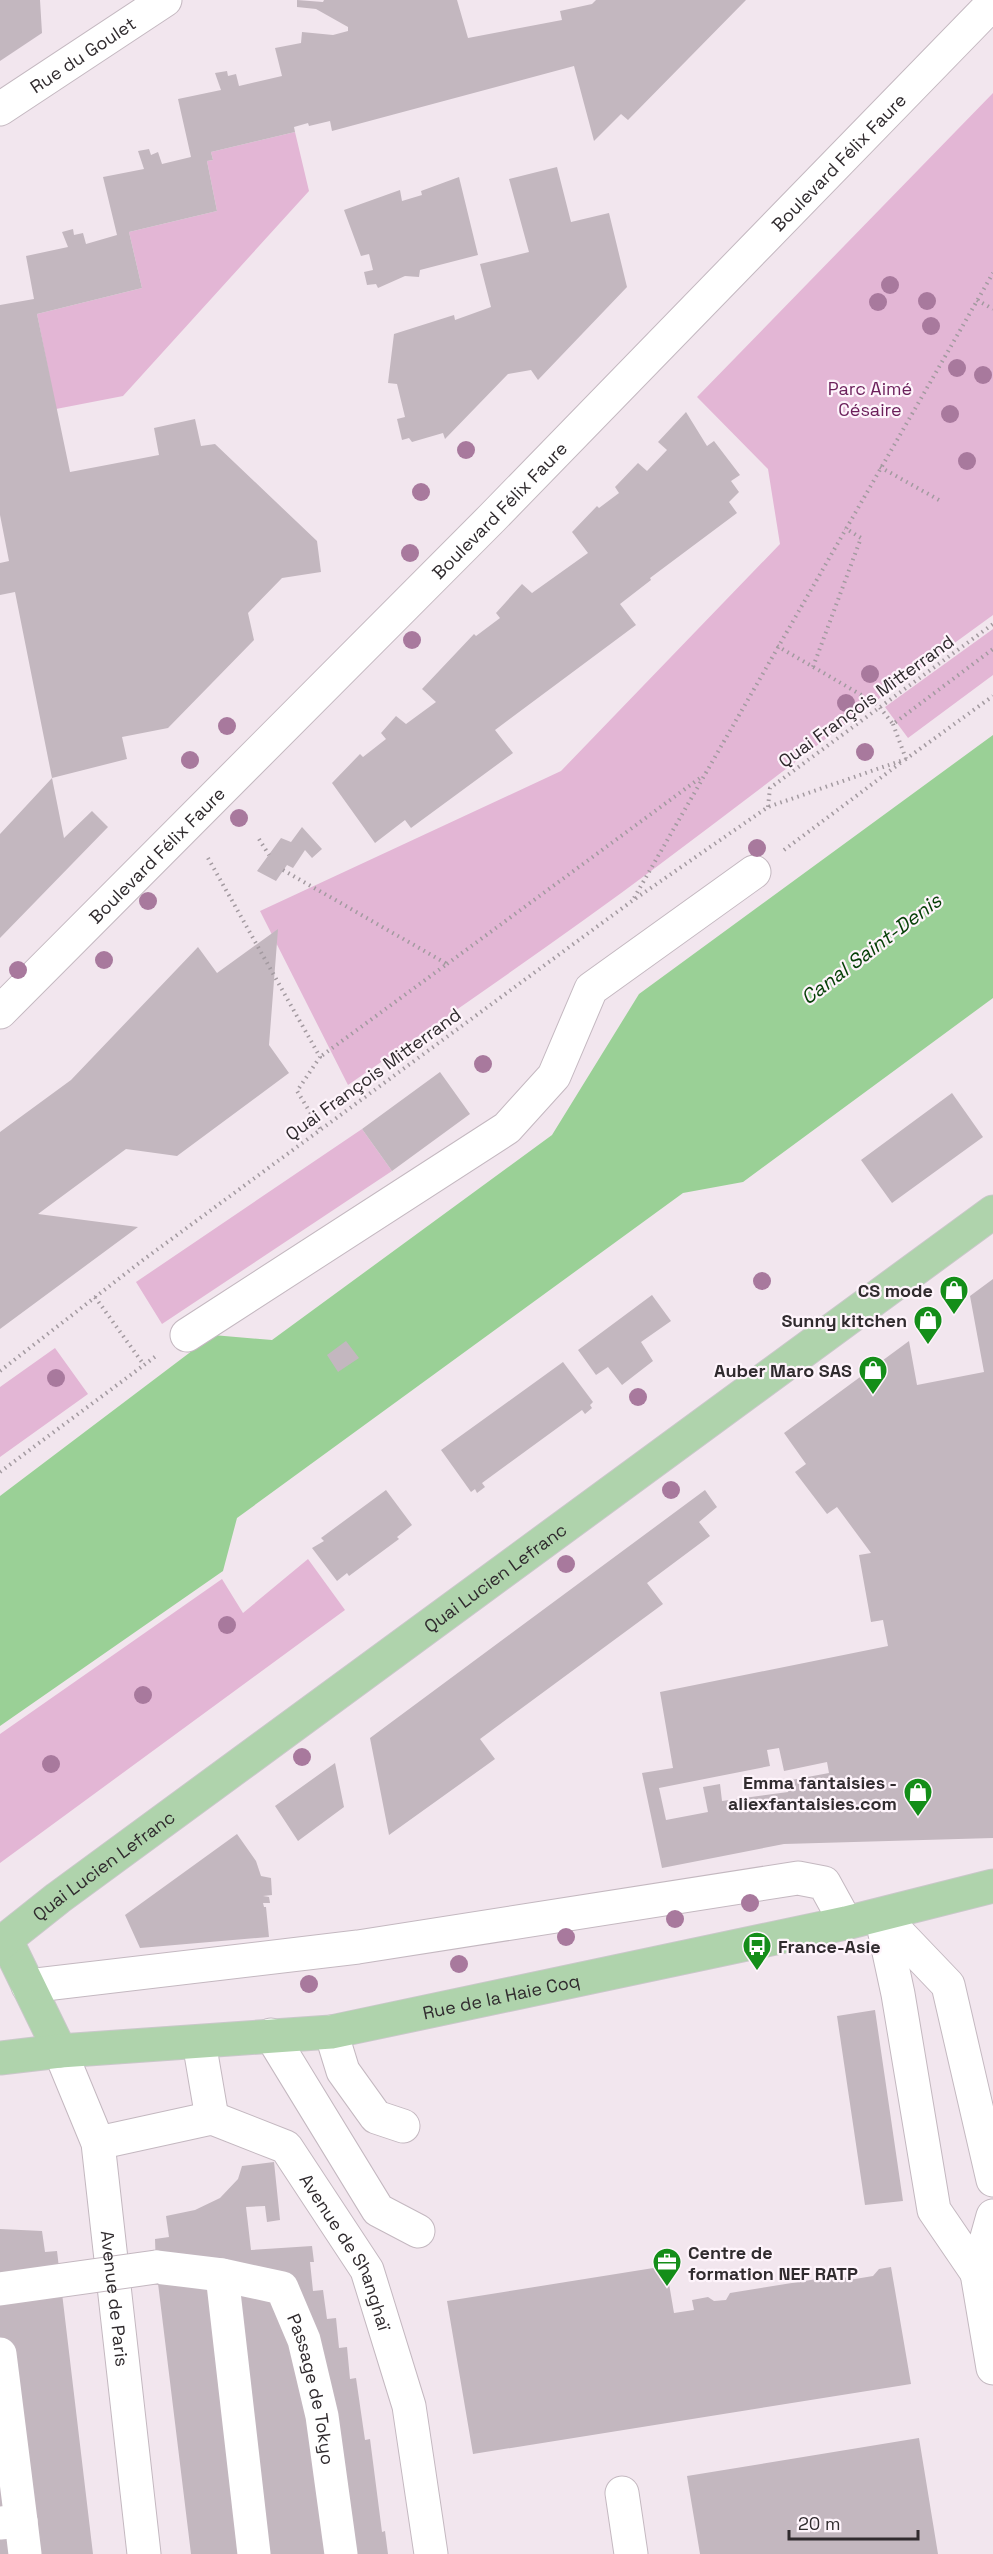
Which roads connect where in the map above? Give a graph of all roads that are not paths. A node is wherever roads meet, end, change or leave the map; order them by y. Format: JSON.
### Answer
{"nodes":[{"id":1,"x":157,"y":2,"type":"edge"},
{"id":2,"x":993,"y":3,"type":"edge"},
{"id":3,"x":0,"y":109,"type":"edge"},
{"id":4,"x":754,"y":872,"type":"road end"},
{"id":5,"x":0,"y":1012,"type":"edge"},
{"id":6,"x":993,"y":1212,"type":"edge"},
{"id":7,"x":187,"y":1335,"type":"road end"},
{"id":8,"x":993,"y":1886,"type":"edge"},
{"id":9,"x":881,"y":1915,"type":"junction"},
{"id":10,"x":846,"y":1923,"type":"junction"},
{"id":11,"x":3,"y":1942,"type":"edge"},
{"id":12,"x":28,"y":1986,"type":"junction"},
{"id":13,"x":331,"y":2032,"type":"junction"},
{"id":14,"x":271,"y":2035,"type":"junction"},
{"id":15,"x":199,"y":2042,"type":"junction"},
{"id":16,"x":60,"y":2051,"type":"junction"},
{"id":17,"x":0,"y":2058,"type":"edge"},
{"id":18,"x":212,"y":2118,"type":"junction"},
{"id":19,"x":403,"y":2126,"type":"dead end"},
{"id":20,"x":99,"y":2143,"type":"junction"},
{"id":21,"x":993,"y":2180,"type":"edge"},
{"id":22,"x":993,"y":2216,"type":"edge"},
{"id":23,"x":418,"y":2231,"type":"dead end"},
{"id":24,"x":977,"y":2273,"type":"junction"},
{"id":25,"x":222,"y":2275,"type":"junction"},
{"id":26,"x":0,"y":2289,"type":"edge"},
{"id":27,"x":0,"y":2354,"type":"edge"},
{"id":28,"x":993,"y":2368,"type":"edge"},
{"id":29,"x":622,"y":2493,"type":"dead end"},
{"id":30,"x":10,"y":2522,"type":"edge"},
{"id":31,"x":25,"y":2554,"type":"edge"},
{"id":32,"x":144,"y":2554,"type":"edge"},
{"id":33,"x":254,"y":2554,"type":"edge"},
{"id":34,"x":341,"y":2554,"type":"edge"},
{"id":35,"x":431,"y":2554,"type":"edge"},
{"id":36,"x":631,"y":2554,"type":"edge"}],
"edges":[{"from":1,"to":3,"type":"street","name":"Rue du Goulet"},
{"from":2,"to":5,"type":"street","name":"Boulevard Félix Faure"},
{"from":4,"to":7,"type":"street"},
{"from":6,"to":11,"type":"main road","name":"Quai Lucien Lefranc"},
{"from":8,"to":9,"type":"main road","name":"Rue de la Haie Coq"},
{"from":9,"to":10,"type":"main road","name":"Rue de la Haie Coq"},
{"from":9,"to":21,"type":"street"},
{"from":9,"to":24,"type":"street"},
{"from":10,"to":12,"type":"street"},
{"from":10,"to":13,"type":"main road","name":"Rue de la Haie Coq"},
{"from":11,"to":12,"type":"main road"},
{"from":12,"to":16,"type":"main road"},
{"from":13,"to":14,"type":"main road","name":"Rue de la Haie Coq"},
{"from":13,"to":19,"type":"street"},
{"from":14,"to":15,"type":"main road","name":"Rue de la Haie Coq"},
{"from":14,"to":23,"type":"street"},
{"from":15,"to":16,"type":"main road","name":"Rue de la Haie Coq"},
{"from":15,"to":18,"type":"street"},
{"from":16,"to":17,"type":"main road","name":"Rue de la Haie Coq"},
{"from":16,"to":20,"type":"street","name":"Avenue de Paris"},
{"from":18,"to":20,"type":"street"},
{"from":18,"to":35,"type":"street","name":"Avenue de Shanghaï"},
{"from":20,"to":32,"type":"street","name":"Avenue de Paris"},
{"from":22,"to":24,"type":"street"},
{"from":24,"to":28,"type":"street"},
{"from":25,"to":26,"type":"street","name":"Passage de Tokyo","bridge":true},
{"from":25,"to":33,"type":"street"},
{"from":25,"to":34,"type":"street","name":"Passage de Tokyo"},
{"from":27,"to":30,"type":"street"},
{"from":29,"to":36,"type":"street"},
{"from":30,"to":31,"type":"street"}]}
